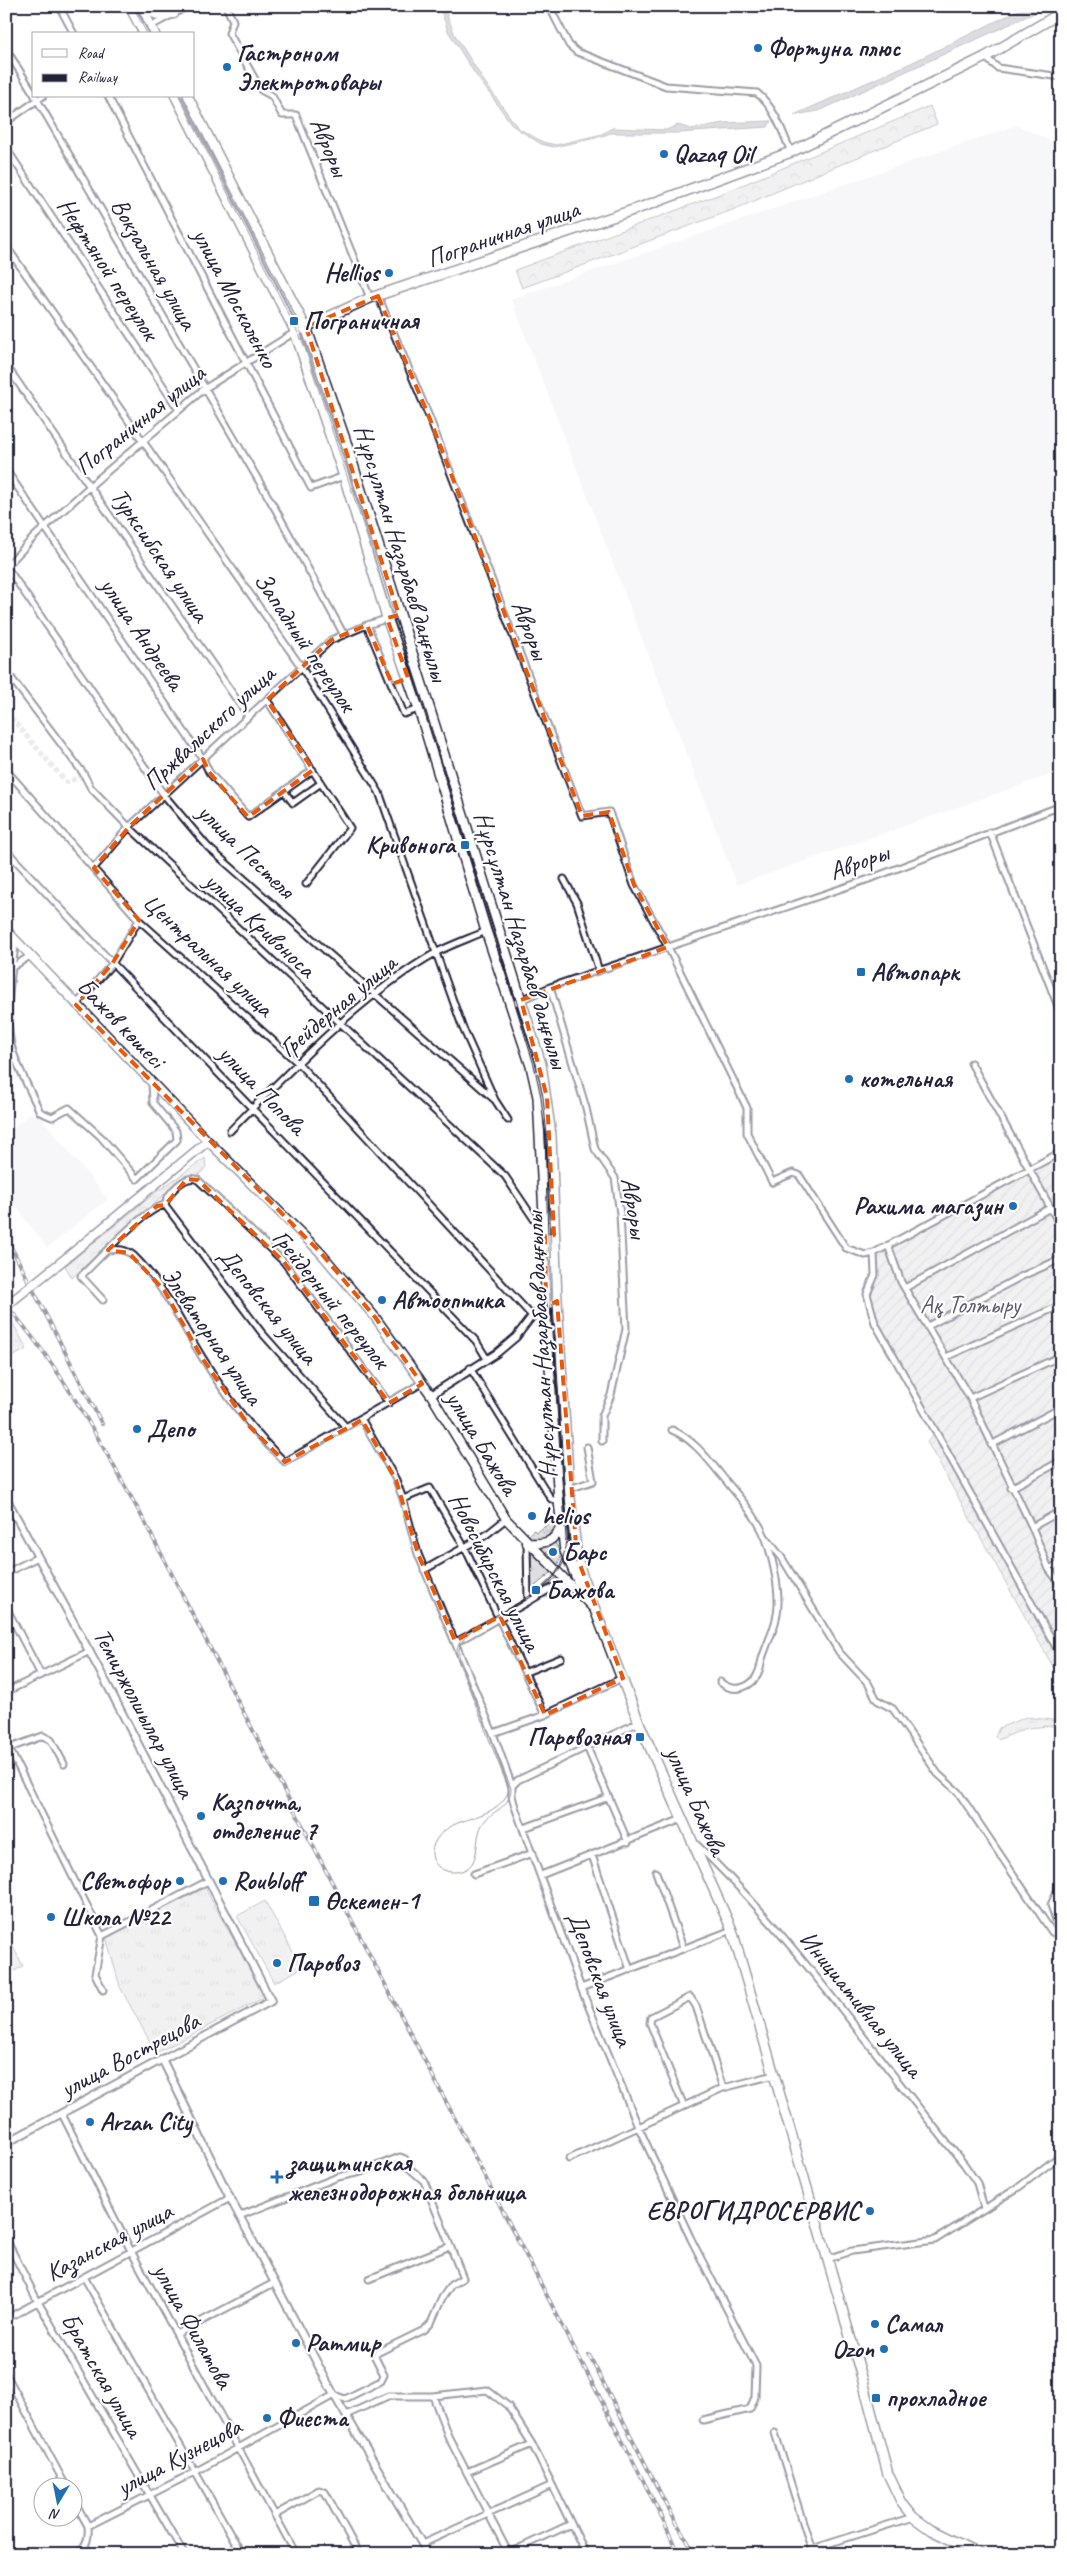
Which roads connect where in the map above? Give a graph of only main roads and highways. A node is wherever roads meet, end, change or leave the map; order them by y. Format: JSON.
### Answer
{"nodes":[{"id":1,"x":129,"y":6,"type":"edge"},
{"id":2,"x":142,"y":7,"type":"edge"},
{"id":3,"x":1061,"y":12,"type":"edge"},
{"id":4,"x":174,"y":14,"type":"road end"},
{"id":5,"x":151,"y":26,"type":"junction"},
{"id":6,"x":140,"y":32,"type":"edge"},
{"id":7,"x":154,"y":32,"type":"edge"},
{"id":8,"x":176,"y":98,"type":"edge"},
{"id":9,"x":189,"y":98,"type":"edge"},
{"id":10,"x":306,"y":327,"type":"junction"},
{"id":11,"x":295,"y":332,"type":"junction"},
{"id":12,"x":6,"y":930,"type":"edge"},
{"id":13,"x":208,"y":1141,"type":"junction"},
{"id":14,"x":550,"y":1236,"type":"junction"},
{"id":15,"x":6,"y":1306,"type":"edge"},
{"id":16,"x":562,"y":1525,"type":"junction"},
{"id":17,"x":527,"y":1543,"type":"junction"},
{"id":18,"x":594,"y":1608,"type":"junction"},
{"id":19,"x":980,"y":2554,"type":"edge"}],
"edges":[{"from":1,"to":6,"type":"main road"},
{"from":2,"to":4,"type":"main road"},
{"from":2,"to":5,"type":"main road"},
{"from":3,"to":10,"type":"highway","name":"Пограничная улица"},
{"from":5,"to":6,"type":"main road"},
{"from":5,"to":7,"type":"main road"},
{"from":8,"to":11,"type":"main road","name":"Нұрсұлтан Назарбаев даңғылы"},
{"from":9,"to":10,"type":"main road","name":"Нұрсұлтан Назарбаев даңғылы"},
{"from":10,"to":11,"type":"highway","name":"Пограничная улица"},
{"from":10,"to":14,"type":"highway","name":"Нұрсұлтан Назарбаев даңғылы"},
{"from":11,"to":14,"type":"highway","name":"Нұрсұлтан Назарбаев даңғылы"},
{"from":12,"to":13,"type":"main road","name":"Бажов көшесі"},
{"from":13,"to":15,"type":"main road","bridge":true},
{"from":13,"to":17,"type":"main road","name":"улица Бажова"},
{"from":14,"to":16,"type":"highway","name":"Нұрсұлтан Назарбаев даңғылы"},
{"from":14,"to":18,"type":"highway","name":"Нұрсұлтан Назарбаев даңғылы"},
{"from":16,"to":17,"type":"main road"},
{"from":16,"to":18,"type":"highway","name":"Нұрсұлтан Назарбаев даңғылы"},
{"from":17,"to":18,"type":"main road","name":"улица Бажова"},
{"from":18,"to":19,"type":"highway","name":"улица Бажова"}]}
